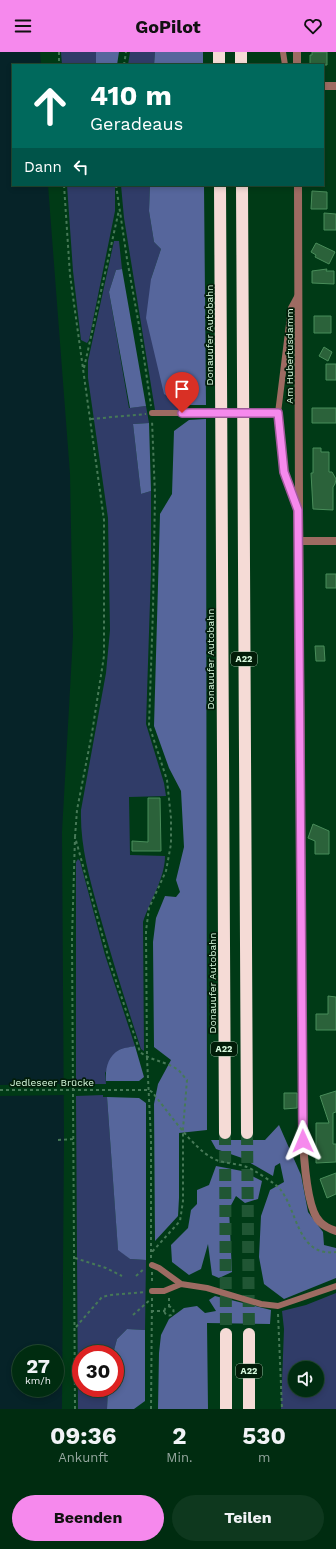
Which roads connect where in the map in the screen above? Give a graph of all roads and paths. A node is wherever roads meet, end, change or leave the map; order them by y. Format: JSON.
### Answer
{"nodes":[{"id":1,"x":59,"y":52,"type":"edge"},
{"id":2,"x":126,"y":52,"type":"edge"},
{"id":3,"x":219,"y":52,"type":"edge"},
{"id":4,"x":241,"y":52,"type":"edge"},
{"id":5,"x":283,"y":52,"type":"edge"},
{"id":6,"x":298,"y":52,"type":"edge"},
{"id":7,"x":59,"y":64,"type":"edge"},
{"id":8,"x":124,"y":64,"type":"edge"},
{"id":9,"x":219,"y":64,"type":"edge"},
{"id":10,"x":241,"y":64,"type":"edge"},
{"id":11,"x":285,"y":64,"type":"edge"},
{"id":12,"x":298,"y":64,"type":"edge"},
{"id":13,"x":324,"y":86,"type":"edge"},
{"id":14,"x":336,"y":86,"type":"edge"},
{"id":15,"x":64,"y":186,"type":"edge"},
{"id":16,"x":116,"y":186,"type":"edge"},
{"id":17,"x":220,"y":186,"type":"edge"},
{"id":18,"x":242,"y":186,"type":"edge"},
{"id":19,"x":298,"y":186,"type":"edge"},
{"id":20,"x":119,"y":207,"type":"junction"},
{"id":21,"x":299,"y":294,"type":"junction"},
{"id":22,"x":84,"y":369,"type":"junction"},
{"id":23,"x":152,"y":413,"type":"junction"},
{"id":24,"x":278,"y":413,"type":"junction"},
{"id":25,"x":91,"y":419,"type":"junction"},
{"id":26,"x":298,"y":510,"type":"junction"},
{"id":27,"x":299,"y":541,"type":"junction"},
{"id":28,"x":336,"y":541,"type":"edge"},
{"id":29,"x":75,"y":837,"type":"junction"},
{"id":30,"x":147,"y":1058,"type":"junction"},
{"id":31,"x":0,"y":1090,"type":"edge"},
{"id":32,"x":149,"y":1090,"type":"junction"},
{"id":33,"x":182,"y":1129,"type":"junction"},
{"id":34,"x":225,"y":1133,"type":"tunnel mouth"},
{"id":35,"x":247,"y":1133,"type":"tunnel mouth"},
{"id":36,"x":74,"y":1139,"type":"junction"},
{"id":37,"x":58,"y":1140,"type":"dead end"},
{"id":38,"x":336,"y":1231,"type":"edge"},
{"id":39,"x":336,"y":1252,"type":"edge"},
{"id":40,"x":151,"y":1253,"type":"junction"},
{"id":41,"x":74,"y":1258,"type":"junction"},
{"id":42,"x":152,"y":1265,"type":"junction"},
{"id":43,"x":122,"y":1276,"type":"dead end"},
{"id":44,"x":136,"y":1276,"type":"dead end"},
{"id":45,"x":181,"y":1284,"type":"junction"},
{"id":46,"x":336,"y":1286,"type":"edge"},
{"id":47,"x":152,"y":1291,"type":"junction"},
{"id":48,"x":152,"y":1298,"type":"junction"},
{"id":49,"x":278,"y":1306,"type":"junction"},
{"id":50,"x":151,"y":1311,"type":"junction"},
{"id":51,"x":165,"y":1311,"type":"junction"},
{"id":52,"x":133,"y":1315,"type":"dead end"},
{"id":53,"x":75,"y":1328,"type":"junction"},
{"id":54,"x":226,"y":1334,"type":"tunnel mouth"},
{"id":55,"x":249,"y":1334,"type":"tunnel mouth"},
{"id":56,"x":75,"y":1409,"type":"edge"},
{"id":57,"x":151,"y":1409,"type":"edge"},
{"id":58,"x":226,"y":1409,"type":"edge"},
{"id":59,"x":249,"y":1409,"type":"edge"},
{"id":60,"x":282,"y":1409,"type":"edge"}],
"edges":[{"from":1,"to":7,"type":"path"},
{"from":2,"to":8,"type":"path"},
{"from":3,"to":9,"type":"highway"},
{"from":4,"to":10,"type":"highway"},
{"from":5,"to":11,"type":"lane"},
{"from":6,"to":12,"type":"street"},
{"from":13,"to":14,"type":"street"},
{"from":15,"to":22,"type":"path"},
{"from":16,"to":20,"type":"path"},
{"from":17,"to":34,"type":"highway","name":"Donauufer Autobahn","number":"A22"},
{"from":18,"to":35,"type":"highway","number":"A22"},
{"from":19,"to":21,"type":"street","name":"Am Hubertusdamm"},
{"from":20,"to":22,"type":"path"},
{"from":20,"to":23,"type":"path"},
{"from":21,"to":24,"type":"lane"},
{"from":21,"to":26,"type":"street","name":"Am Hubertusdamm"},
{"from":22,"to":25,"type":"path"},
{"from":23,"to":24,"type":"lane"},
{"from":23,"to":25,"type":"path"},
{"from":23,"to":30,"type":"path"},
{"from":24,"to":26,"type":"lane"},
{"from":25,"to":29,"type":"path"},
{"from":26,"to":27,"type":"street","name":"Am Hubertusdamm"},
{"from":27,"to":28,"type":"street"},
{"from":27,"to":38,"type":"street","name":"Am Hubertusdamm"},
{"from":29,"to":30,"type":"path"},
{"from":29,"to":36,"type":"path"},
{"from":30,"to":32,"type":"path"},
{"from":30,"to":33,"type":"path"},
{"from":31,"to":32,"type":"path","name":"Jedleseer Brücke"},
{"from":32,"to":33,"type":"path"},
{"from":32,"to":40,"type":"path"},
{"from":33,"to":39,"type":"path"},
{"from":33,"to":40,"type":"path"},
{"from":36,"to":37,"type":"path"},
{"from":36,"to":41,"type":"path"},
{"from":40,"to":42,"type":"path"},
{"from":41,"to":43,"type":"path"},
{"from":41,"to":53,"type":"path"},
{"from":42,"to":44,"type":"path"},
{"from":42,"to":45,"type":"lane"},
{"from":42,"to":47,"type":"path"},
{"from":45,"to":47,"type":"lane"},
{"from":45,"to":49,"type":"lane"},
{"from":46,"to":49,"type":"lane"},
{"from":47,"to":48,"type":"path"},
{"from":47,"to":53,"type":"path"},
{"from":48,"to":50,"type":"path"},
{"from":48,"to":52,"type":"path"},
{"from":49,"to":60,"type":"path"},
{"from":50,"to":51,"type":"path"},
{"from":50,"to":57,"type":"path"},
{"from":51,"to":51,"type":"path"},
{"from":53,"to":56,"type":"path"},
{"from":54,"to":58,"type":"highway","number":"A22"},
{"from":55,"to":59,"type":"highway","number":"A22"}]}
